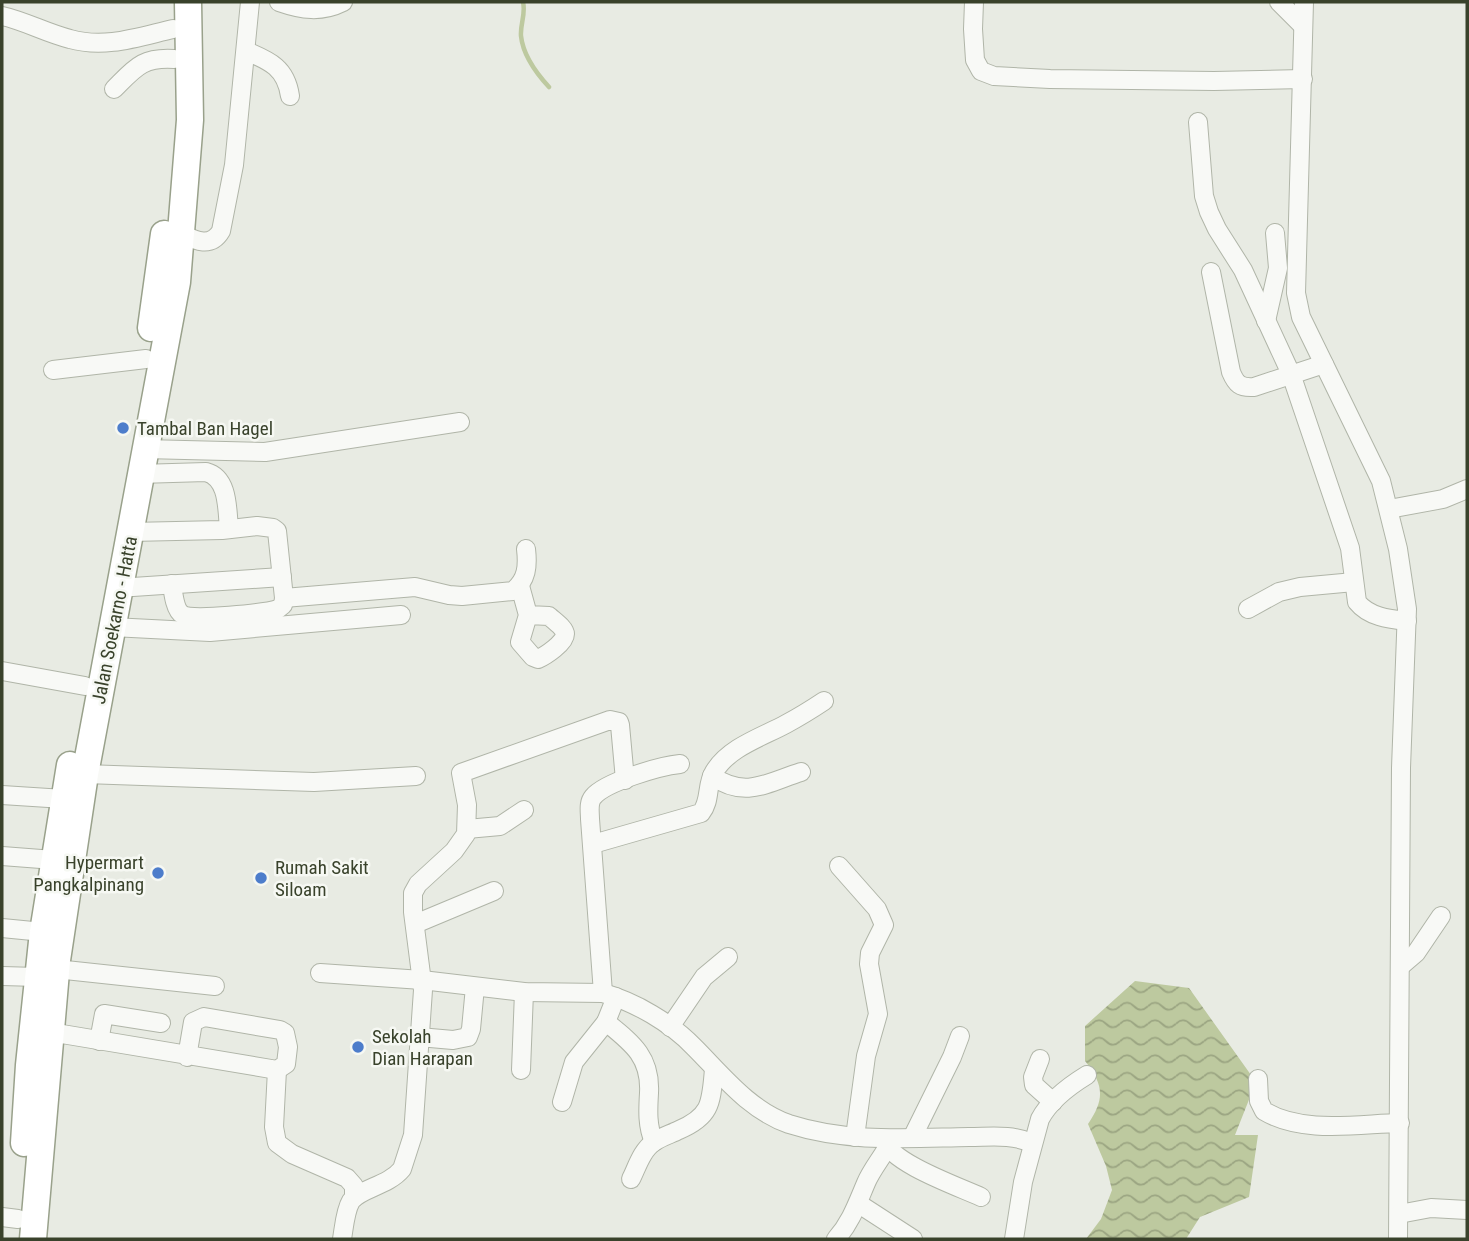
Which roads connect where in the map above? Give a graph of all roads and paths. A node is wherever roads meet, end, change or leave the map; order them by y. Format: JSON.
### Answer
{"nodes":[{"id":1,"x":173,"y":2,"type":"edge"},
{"id":2,"x":188,"y":2,"type":"edge"},
{"id":3,"x":250,"y":2,"type":"edge"},
{"id":4,"x":279,"y":2,"type":"edge"},
{"id":5,"x":343,"y":2,"type":"edge"},
{"id":6,"x":974,"y":2,"type":"edge"},
{"id":7,"x":1279,"y":2,"type":"edge"},
{"id":8,"x":1304,"y":2,"type":"edge"},
{"id":9,"x":2,"y":16,"type":"edge"},
{"id":10,"x":1302,"y":25,"type":"junction"},
{"id":11,"x":173,"y":29,"type":"junction"},
{"id":12,"x":246,"y":51,"type":"junction"},
{"id":13,"x":174,"y":59,"type":"junction"},
{"id":14,"x":1303,"y":79,"type":"junction"},
{"id":15,"x":114,"y":89,"type":"dead end"},
{"id":16,"x":290,"y":96,"type":"dead end"},
{"id":17,"x":1198,"y":122,"type":"dead end"},
{"id":18,"x":1275,"y":233,"type":"dead end"},
{"id":19,"x":181,"y":234,"type":"junction"},
{"id":20,"x":1211,"y":272,"type":"dead end"},
{"id":21,"x":1266,"y":321,"type":"junction"},
{"id":22,"x":146,"y":359,"type":"junction"},
{"id":23,"x":1324,"y":364,"type":"junction"},
{"id":24,"x":53,"y":370,"type":"dead end"},
{"id":25,"x":1290,"y":374,"type":"junction"},
{"id":26,"x":460,"y":422,"type":"dead end"},
{"id":27,"x":142,"y":461,"type":"junction"},
{"id":28,"x":1467,"y":489,"type":"edge"},
{"id":29,"x":1389,"y":509,"type":"junction"},
{"id":30,"x":229,"y":529,"type":"junction"},
{"id":31,"x":121,"y":530,"type":"junction"},
{"id":32,"x":526,"y":549,"type":"dead end"},
{"id":33,"x":282,"y":577,"type":"junction"},
{"id":34,"x":1354,"y":582,"type":"junction"},
{"id":35,"x":172,"y":584,"type":"junction"},
{"id":36,"x":520,"y":586,"type":"junction"},
{"id":37,"x":118,"y":588,"type":"junction"},
{"id":38,"x":284,"y":598,"type":"junction"},
{"id":39,"x":1248,"y":609,"type":"dead end"},
{"id":40,"x":401,"y":615,"type":"dead end"},
{"id":41,"x":528,"y":615,"type":"dead end"},
{"id":42,"x":1407,"y":621,"type":"junction"},
{"id":43,"x":112,"y":627,"type":"junction"},
{"id":44,"x":2,"y":671,"type":"edge"},
{"id":45,"x":85,"y":686,"type":"junction"},
{"id":46,"x":824,"y":701,"type":"dead end"},
{"id":47,"x":680,"y":764,"type":"dead end"},
{"id":48,"x":801,"y":772,"type":"dead end"},
{"id":49,"x":85,"y":774,"type":"junction"},
{"id":50,"x":416,"y":776,"type":"dead end"},
{"id":51,"x":712,"y":776,"type":"junction"},
{"id":52,"x":625,"y":780,"type":"junction"},
{"id":53,"x":2,"y":795,"type":"edge"},
{"id":54,"x":64,"y":799,"type":"junction"},
{"id":55,"x":524,"y":810,"type":"dead end"},
{"id":56,"x":467,"y":829,"type":"junction"},
{"id":57,"x":593,"y":844,"type":"junction"},
{"id":58,"x":2,"y":856,"type":"edge"},
{"id":59,"x":54,"y":860,"type":"junction"},
{"id":60,"x":839,"y":866,"type":"dead end"},
{"id":61,"x":494,"y":891,"type":"dead end"},
{"id":62,"x":1441,"y":916,"type":"dead end"},
{"id":63,"x":415,"y":924,"type":"junction"},
{"id":64,"x":2,"y":928,"type":"edge"},
{"id":65,"x":43,"y":932,"type":"junction"},
{"id":66,"x":727,"y":957,"type":"dead end"},
{"id":67,"x":1402,"y":965,"type":"junction"},
{"id":68,"x":47,"y":973,"type":"junction"},
{"id":69,"x":320,"y":973,"type":"dead end"},
{"id":70,"x":2,"y":976,"type":"edge"},
{"id":71,"x":422,"y":980,"type":"junction"},
{"id":72,"x":215,"y":986,"type":"dead end"},
{"id":73,"x":475,"y":987,"type":"junction"},
{"id":74,"x":524,"y":992,"type":"junction"},
{"id":75,"x":609,"y":995,"type":"junction"},
{"id":76,"x":606,"y":1022,"type":"junction"},
{"id":77,"x":161,"y":1023,"type":"dead end"},
{"id":78,"x":670,"y":1027,"type":"junction"},
{"id":79,"x":50,"y":1032,"type":"junction"},
{"id":80,"x":960,"y":1036,"type":"dead end"},
{"id":81,"x":419,"y":1037,"type":"junction"},
{"id":82,"x":99,"y":1041,"type":"junction"},
{"id":83,"x":187,"y":1056,"type":"junction"},
{"id":84,"x":1040,"y":1059,"type":"dead end"},
{"id":85,"x":714,"y":1069,"type":"junction"},
{"id":86,"x":277,"y":1070,"type":"junction"},
{"id":87,"x":521,"y":1070,"type":"dead end"},
{"id":88,"x":1087,"y":1074,"type":"dead end"},
{"id":89,"x":1258,"y":1079,"type":"dead end"},
{"id":90,"x":562,"y":1102,"type":"dead end"},
{"id":91,"x":1053,"y":1102,"type":"junction"},
{"id":92,"x":1400,"y":1123,"type":"junction"},
{"id":93,"x":855,"y":1137,"type":"junction"},
{"id":94,"x":912,"y":1138,"type":"junction"},
{"id":95,"x":654,"y":1142,"type":"junction"},
{"id":96,"x":1032,"y":1143,"type":"junction"},
{"id":97,"x":885,"y":1144,"type":"junction"},
{"id":98,"x":631,"y":1179,"type":"dead end"},
{"id":99,"x":981,"y":1197,"type":"dead end"},
{"id":100,"x":354,"y":1198,"type":"junction"},
{"id":101,"x":859,"y":1205,"type":"junction"},
{"id":102,"x":1467,"y":1210,"type":"edge"},
{"id":103,"x":1399,"y":1214,"type":"junction"},
{"id":104,"x":17,"y":1229,"type":"edge"},
{"id":105,"x":342,"y":1239,"type":"edge"},
{"id":106,"x":836,"y":1239,"type":"edge"},
{"id":107,"x":913,"y":1239,"type":"edge"},
{"id":108,"x":1014,"y":1239,"type":"edge"},
{"id":109,"x":1398,"y":1239,"type":"edge"}],
"edges":[{"from":1,"to":11,"type":"highway","name":"Jalan Soekarno - Hatta"},
{"from":2,"to":19,"type":"highway","name":"Jalan Soekarno - Hatta"},
{"from":3,"to":12,"type":"street"},
{"from":4,"to":5,"type":"street"},
{"from":6,"to":14,"type":"street"},
{"from":7,"to":10,"type":"street"},
{"from":8,"to":10,"type":"street"},
{"from":9,"to":11,"type":"street"},
{"from":10,"to":14,"type":"street"},
{"from":11,"to":13,"type":"highway","name":"Jalan Soekarno - Hatta"},
{"from":12,"to":16,"type":"street"},
{"from":12,"to":19,"type":"street"},
{"from":13,"to":15,"type":"street"},
{"from":13,"to":22,"type":"highway","name":"Jalan Soekarno - Hatta"},
{"from":14,"to":23,"type":"street"},
{"from":17,"to":21,"type":"street"},
{"from":18,"to":21,"type":"street"},
{"from":19,"to":27,"type":"highway","name":"Jalan Soekarno - Hatta"},
{"from":20,"to":25,"type":"street"},
{"from":21,"to":25,"type":"street"},
{"from":22,"to":24,"type":"street"},
{"from":22,"to":31,"type":"highway","name":"Jalan Soekarno - Hatta"},
{"from":23,"to":25,"type":"street"},
{"from":23,"to":29,"type":"street"},
{"from":25,"to":34,"type":"street"},
{"from":26,"to":27,"type":"street"},
{"from":27,"to":30,"type":"street"},
{"from":27,"to":31,"type":"highway","name":"Jalan Soekarno - Hatta"},
{"from":28,"to":29,"type":"street"},
{"from":29,"to":42,"type":"street"},
{"from":30,"to":31,"type":"street"},
{"from":30,"to":33,"type":"street"},
{"from":31,"to":37,"type":"highway","name":"Jalan Soekarno - Hatta"},
{"from":31,"to":45,"type":"highway","name":"Jalan Soekarno - Hatta"},
{"from":32,"to":36,"type":"street"},
{"from":33,"to":35,"type":"street"},
{"from":33,"to":38,"type":"street"},
{"from":34,"to":39,"type":"street"},
{"from":34,"to":42,"type":"street"},
{"from":35,"to":37,"type":"street"},
{"from":35,"to":38,"type":"street"},
{"from":36,"to":38,"type":"street"},
{"from":36,"to":41,"type":"street"},
{"from":37,"to":43,"type":"highway","name":"Jalan Soekarno - Hatta"},
{"from":40,"to":43,"type":"street"},
{"from":42,"to":67,"type":"street"},
{"from":43,"to":49,"type":"highway","name":"Jalan Soekarno - Hatta"},
{"from":44,"to":45,"type":"street"},
{"from":45,"to":54,"type":"highway","name":"Jalan Soekarno - Hatta"},
{"from":46,"to":51,"type":"street"},
{"from":47,"to":52,"type":"street"},
{"from":48,"to":51,"type":"street"},
{"from":49,"to":50,"type":"street"},
{"from":49,"to":68,"type":"highway","name":"Jalan Soekarno - Hatta"},
{"from":51,"to":57,"type":"street"},
{"from":52,"to":56,"type":"street"},
{"from":52,"to":57,"type":"street"},
{"from":53,"to":54,"type":"street"},
{"from":54,"to":59,"type":"highway","name":"Jalan Soekarno - Hatta"},
{"from":55,"to":56,"type":"street"},
{"from":56,"to":63,"type":"street"},
{"from":57,"to":75,"type":"street"},
{"from":58,"to":59,"type":"street"},
{"from":59,"to":65,"type":"highway","name":"Jalan Soekarno - Hatta"},
{"from":60,"to":93,"type":"street"},
{"from":61,"to":63,"type":"street"},
{"from":62,"to":67,"type":"street"},
{"from":63,"to":71,"type":"street"},
{"from":64,"to":65,"type":"street"},
{"from":65,"to":68,"type":"highway","name":"Jalan Soekarno - Hatta"},
{"from":66,"to":78,"type":"street"},
{"from":67,"to":92,"type":"street"},
{"from":68,"to":70,"type":"street"},
{"from":68,"to":72,"type":"street"},
{"from":68,"to":79,"type":"highway","name":"Jalan Soekarno - Hatta"},
{"from":68,"to":104,"type":"highway","name":"Jalan Soekarno - Hatta"},
{"from":69,"to":71,"type":"street"},
{"from":71,"to":73,"type":"street"},
{"from":71,"to":81,"type":"street"},
{"from":73,"to":74,"type":"street"},
{"from":73,"to":81,"type":"street"},
{"from":74,"to":75,"type":"street"},
{"from":74,"to":87,"type":"street"},
{"from":75,"to":76,"type":"street"},
{"from":75,"to":78,"type":"street"},
{"from":76,"to":90,"type":"street"},
{"from":76,"to":95,"type":"street"},
{"from":77,"to":82,"type":"street"},
{"from":78,"to":85,"type":"street"},
{"from":79,"to":82,"type":"street"},
{"from":79,"to":104,"type":"highway","name":"Jalan Soekarno - Hatta"},
{"from":80,"to":94,"type":"street"},
{"from":81,"to":100,"type":"street"},
{"from":82,"to":83,"type":"street"},
{"from":83,"to":86,"type":"street"},
{"from":83,"to":86,"type":"street"},
{"from":84,"to":91,"type":"street"},
{"from":85,"to":93,"type":"street"},
{"from":85,"to":95,"type":"street"},
{"from":86,"to":100,"type":"street"},
{"from":88,"to":91,"type":"street"},
{"from":89,"to":92,"type":"street"},
{"from":91,"to":96,"type":"street"},
{"from":92,"to":103,"type":"street"},
{"from":93,"to":97,"type":"street"},
{"from":94,"to":96,"type":"street"},
{"from":94,"to":97,"type":"street"},
{"from":95,"to":98,"type":"street"},
{"from":96,"to":108,"type":"street"},
{"from":97,"to":99,"type":"street"},
{"from":97,"to":101,"type":"street"},
{"from":100,"to":105,"type":"street"},
{"from":101,"to":106,"type":"street"},
{"from":101,"to":107,"type":"street"},
{"from":102,"to":103,"type":"street"},
{"from":103,"to":109,"type":"street"}]}
